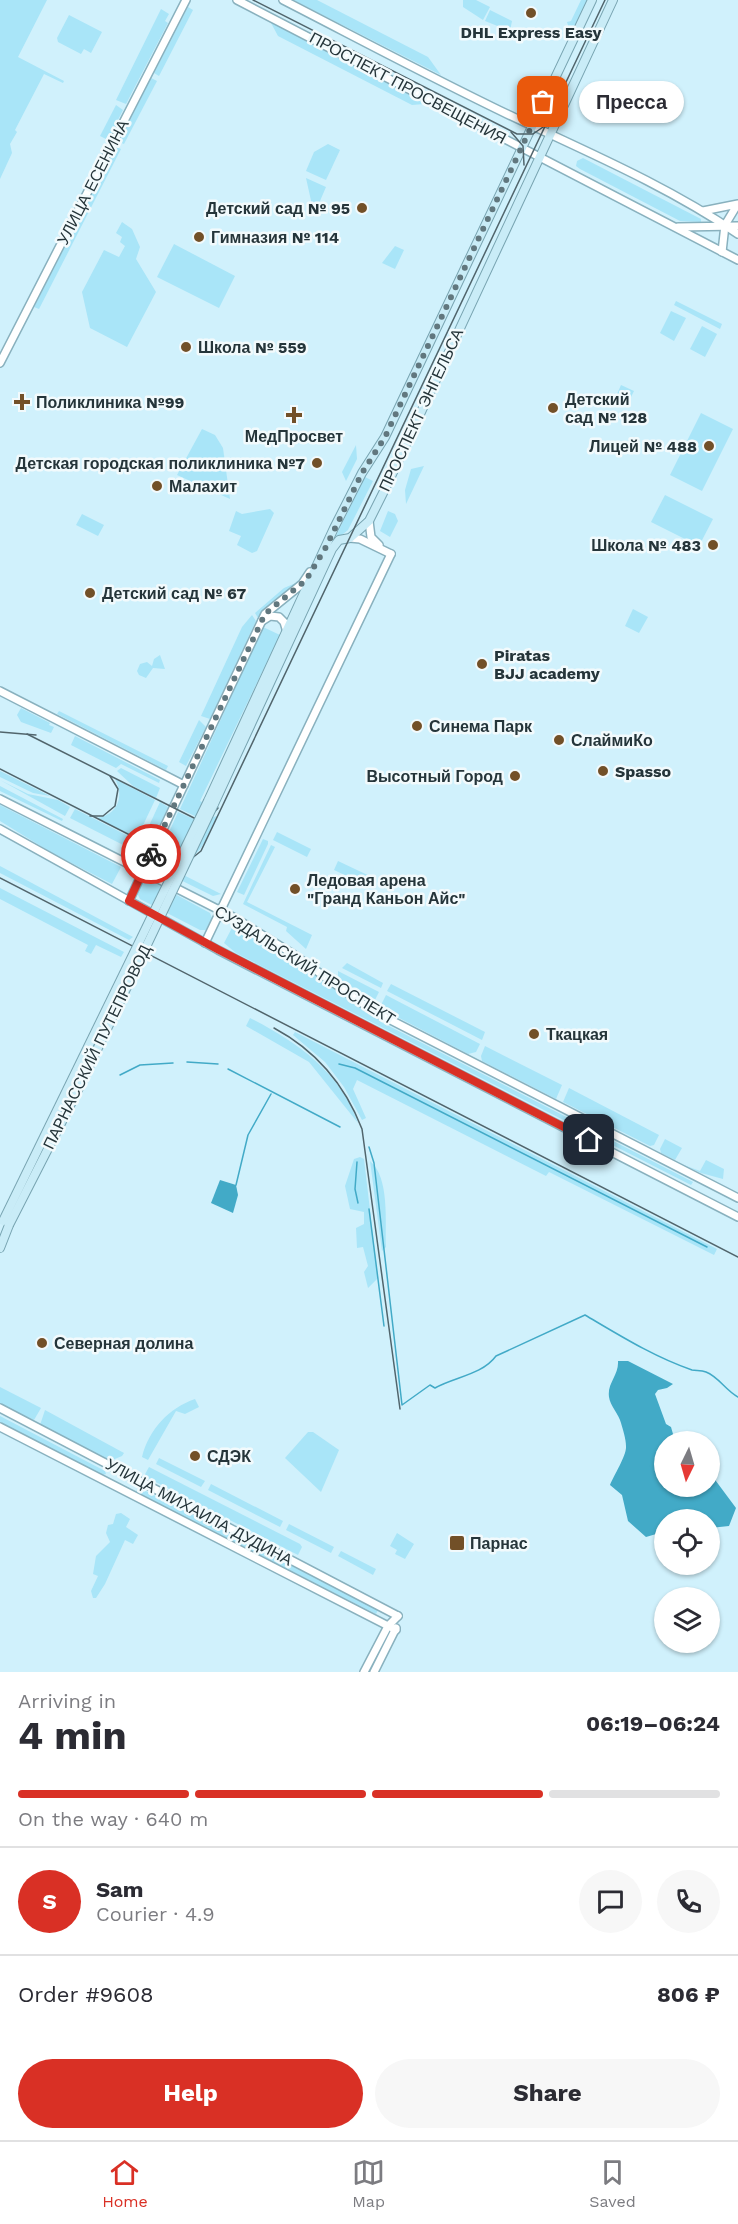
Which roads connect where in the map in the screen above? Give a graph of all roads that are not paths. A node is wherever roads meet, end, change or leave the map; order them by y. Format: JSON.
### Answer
{"nodes":[{"id":1,"x":186,"y":0,"type":"edge"},
{"id":2,"x":237,"y":0,"type":"edge"},
{"id":3,"x":283,"y":0,"type":"edge"},
{"id":4,"x":592,"y":0,"type":"edge"},
{"id":5,"x":613,"y":0,"type":"edge"},
{"id":6,"x":532,"y":125,"type":"junction"},
{"id":7,"x":553,"y":133,"type":"junction"},
{"id":8,"x":522,"y":148,"type":"junction"},
{"id":9,"x":541,"y":158,"type":"junction"},
{"id":10,"x":738,"y":205,"type":"edge"},
{"id":11,"x":704,"y":211,"type":"junction"},
{"id":12,"x":725,"y":225,"type":"junction"},
{"id":13,"x":702,"y":226,"type":"junction"},
{"id":14,"x":738,"y":226,"type":"edge"},
{"id":15,"x":675,"y":227,"type":"junction"},
{"id":16,"x":738,"y":234,"type":"edge"},
{"id":17,"x":722,"y":252,"type":"junction"},
{"id":18,"x":738,"y":260,"type":"edge"},
{"id":19,"x":0,"y":363,"type":"edge"},
{"id":20,"x":369,"y":521,"type":"junction"},
{"id":21,"x":350,"y":538,"type":"junction"},
{"id":22,"x":326,"y":547,"type":"junction"},
{"id":23,"x":391,"y":554,"type":"junction"},
{"id":24,"x":260,"y":623,"type":"junction"},
{"id":25,"x":288,"y":632,"type":"junction"},
{"id":26,"x":0,"y":691,"type":"edge"},
{"id":27,"x":183,"y":785,"type":"junction"},
{"id":28,"x":0,"y":799,"type":"edge"},
{"id":29,"x":211,"y":803,"type":"junction"},
{"id":30,"x":0,"y":829,"type":"edge"},
{"id":31,"x":143,"y":871,"type":"junction"},
{"id":32,"x":129,"y":901,"type":"junction"},
{"id":33,"x":221,"y":910,"type":"junction"},
{"id":34,"x":205,"y":943,"type":"junction"},
{"id":35,"x":738,"y":1198,"type":"edge"},
{"id":36,"x":738,"y":1217,"type":"edge"},
{"id":37,"x":4,"y":1224,"type":"edge"},
{"id":38,"x":0,"y":1248,"type":"edge"},
{"id":39,"x":0,"y":1408,"type":"edge"},
{"id":40,"x":0,"y":1427,"type":"edge"},
{"id":41,"x":399,"y":1616,"type":"junction"},
{"id":42,"x":388,"y":1626,"type":"junction"},
{"id":43,"x":396,"y":1630,"type":"junction"},
{"id":44,"x":364,"y":1672,"type":"edge"},
{"id":45,"x":374,"y":1672,"type":"edge"}],
"edges":[{"from":1,"to":19,"type":"main road","name":"УЛИЦА ЕСЕНИНА"},
{"from":2,"to":8,"type":"main road","name":"ПРОСПЕКТ ПРОСВЕЩЕНИЯ"},
{"from":3,"to":6,"type":"main road","name":"ПРОСПЕКТ ПРОСВЕЩЕНИЯ"},
{"from":4,"to":6,"type":"main road","name":"ПРОСПЕКТ ЭНГЕЛЬСА"},
{"from":5,"to":7,"type":"main road","name":"ПРОСПЕКТ ЭНГЕЛЬСА"},
{"from":6,"to":7,"type":"main road","name":"ПРОСПЕКТ ПРОСВЕЩЕНИЯ"},
{"from":6,"to":8,"type":"main road","name":"ПРОСПЕКТ ЭНГЕЛЬСА"},
{"from":7,"to":9,"type":"main road","name":"ПРОСПЕКТ ЭНГЕЛЬСА"},
{"from":7,"to":11,"type":"main road","name":"ПРОСПЕКТ ПРОСВЕЩЕНИЯ"},
{"from":8,"to":9,"type":"main road","name":"ПРОСПЕКТ ПРОСВЕЩЕНИЯ"},
{"from":8,"to":22,"type":"main road","name":"ПРОСПЕКТ ЭНГЕЛЬСА"},
{"from":9,"to":15,"type":"main road","name":"ПРОСПЕКТ ПРОСВЕЩЕНИЯ"},
{"from":9,"to":20,"type":"main road","name":"ПРОСПЕКТ ЭНГЕЛЬСА"},
{"from":10,"to":11,"type":"main road"},
{"from":10,"to":12,"type":"main road"},
{"from":11,"to":12,"type":"main road","name":"ПРОСПЕКТ ПРОСВЕЩЕНИЯ"},
{"from":11,"to":13,"type":"main road"},
{"from":12,"to":13,"type":"main road"},
{"from":12,"to":14,"type":"main road"},
{"from":12,"to":16,"type":"main road","name":"ПРОСПЕКТ ПРОСВЕЩЕНИЯ"},
{"from":12,"to":17,"type":"main road"},
{"from":13,"to":15,"type":"main road"},
{"from":15,"to":17,"type":"main road","name":"ПРОСПЕКТ ПРОСВЕЩЕНИЯ"},
{"from":17,"to":18,"type":"main road","name":"ПРОСПЕКТ ПРОСВЕЩЕНИЯ"},
{"from":20,"to":21,"type":"main road","name":"ПРОСПЕКТ ЭНГЕЛЬСА"},
{"from":20,"to":23,"type":"main road"},
{"from":21,"to":23,"type":"main road"},
{"from":21,"to":29,"type":"main road","name":"ПРОСПЕКТ ЭНГЕЛЬСА"},
{"from":22,"to":24,"type":"main road","name":"ПРОСПЕКТ ЭНГЕЛЬСА"},
{"from":22,"to":25,"type":"main road","name":"ПРОСПЕКТ ЭНГЕЛЬСА"},
{"from":23,"to":33,"type":"main road"},
{"from":24,"to":25,"type":"main road"},
{"from":24,"to":27,"type":"main road","name":"ПРОСПЕКТ ЭНГЕЛЬСА"},
{"from":25,"to":29,"type":"main road","name":"ПРОСПЕКТ ЭНГЕЛЬСА"},
{"from":26,"to":27,"type":"main road"},
{"from":27,"to":31,"type":"main road","name":"ПРОСПЕКТ ЭНГЕЛЬСА"},
{"from":28,"to":31,"type":"main road","name":"СУЗДАЛЬСКИЙ ПРОСПЕКТ"},
{"from":29,"to":37,"type":"main road","name":"ПАРНАССКИЙ ПУТЕПРОВОД","bridge":true},
{"from":30,"to":32,"type":"main road","name":"СУЗДАЛЬСКИЙ ПРОСПЕКТ"},
{"from":31,"to":32,"type":"main road","name":"ПРОСПЕКТ ЭНГЕЛЬСА"},
{"from":31,"to":33,"type":"main road","name":"СУЗДАЛЬСКИЙ ПРОСПЕКТ"},
{"from":32,"to":34,"type":"main road","name":"СУЗДАЛЬСКИЙ ПРОСПЕКТ"},
{"from":33,"to":34,"type":"main road"},
{"from":33,"to":35,"type":"main road","name":"СУЗДАЛЬСКИЙ ПРОСПЕКТ"},
{"from":34,"to":36,"type":"main road","name":"СУЗДАЛЬСКИЙ ПРОСПЕКТ"},
{"from":37,"to":38,"type":"main road"},
{"from":39,"to":41,"type":"main road","name":"УЛИЦА МИХАИЛА ДУДИНА"},
{"from":40,"to":42,"type":"main road","name":"УЛИЦА МИХАИЛА ДУДИНА"},
{"from":41,"to":42,"type":"main road"},
{"from":41,"to":43,"type":"main road"},
{"from":42,"to":43,"type":"main road","name":"УЛИЦА МИХАИЛА ДУДИНА"},
{"from":42,"to":44,"type":"main road"},
{"from":43,"to":45,"type":"main road"}]}
